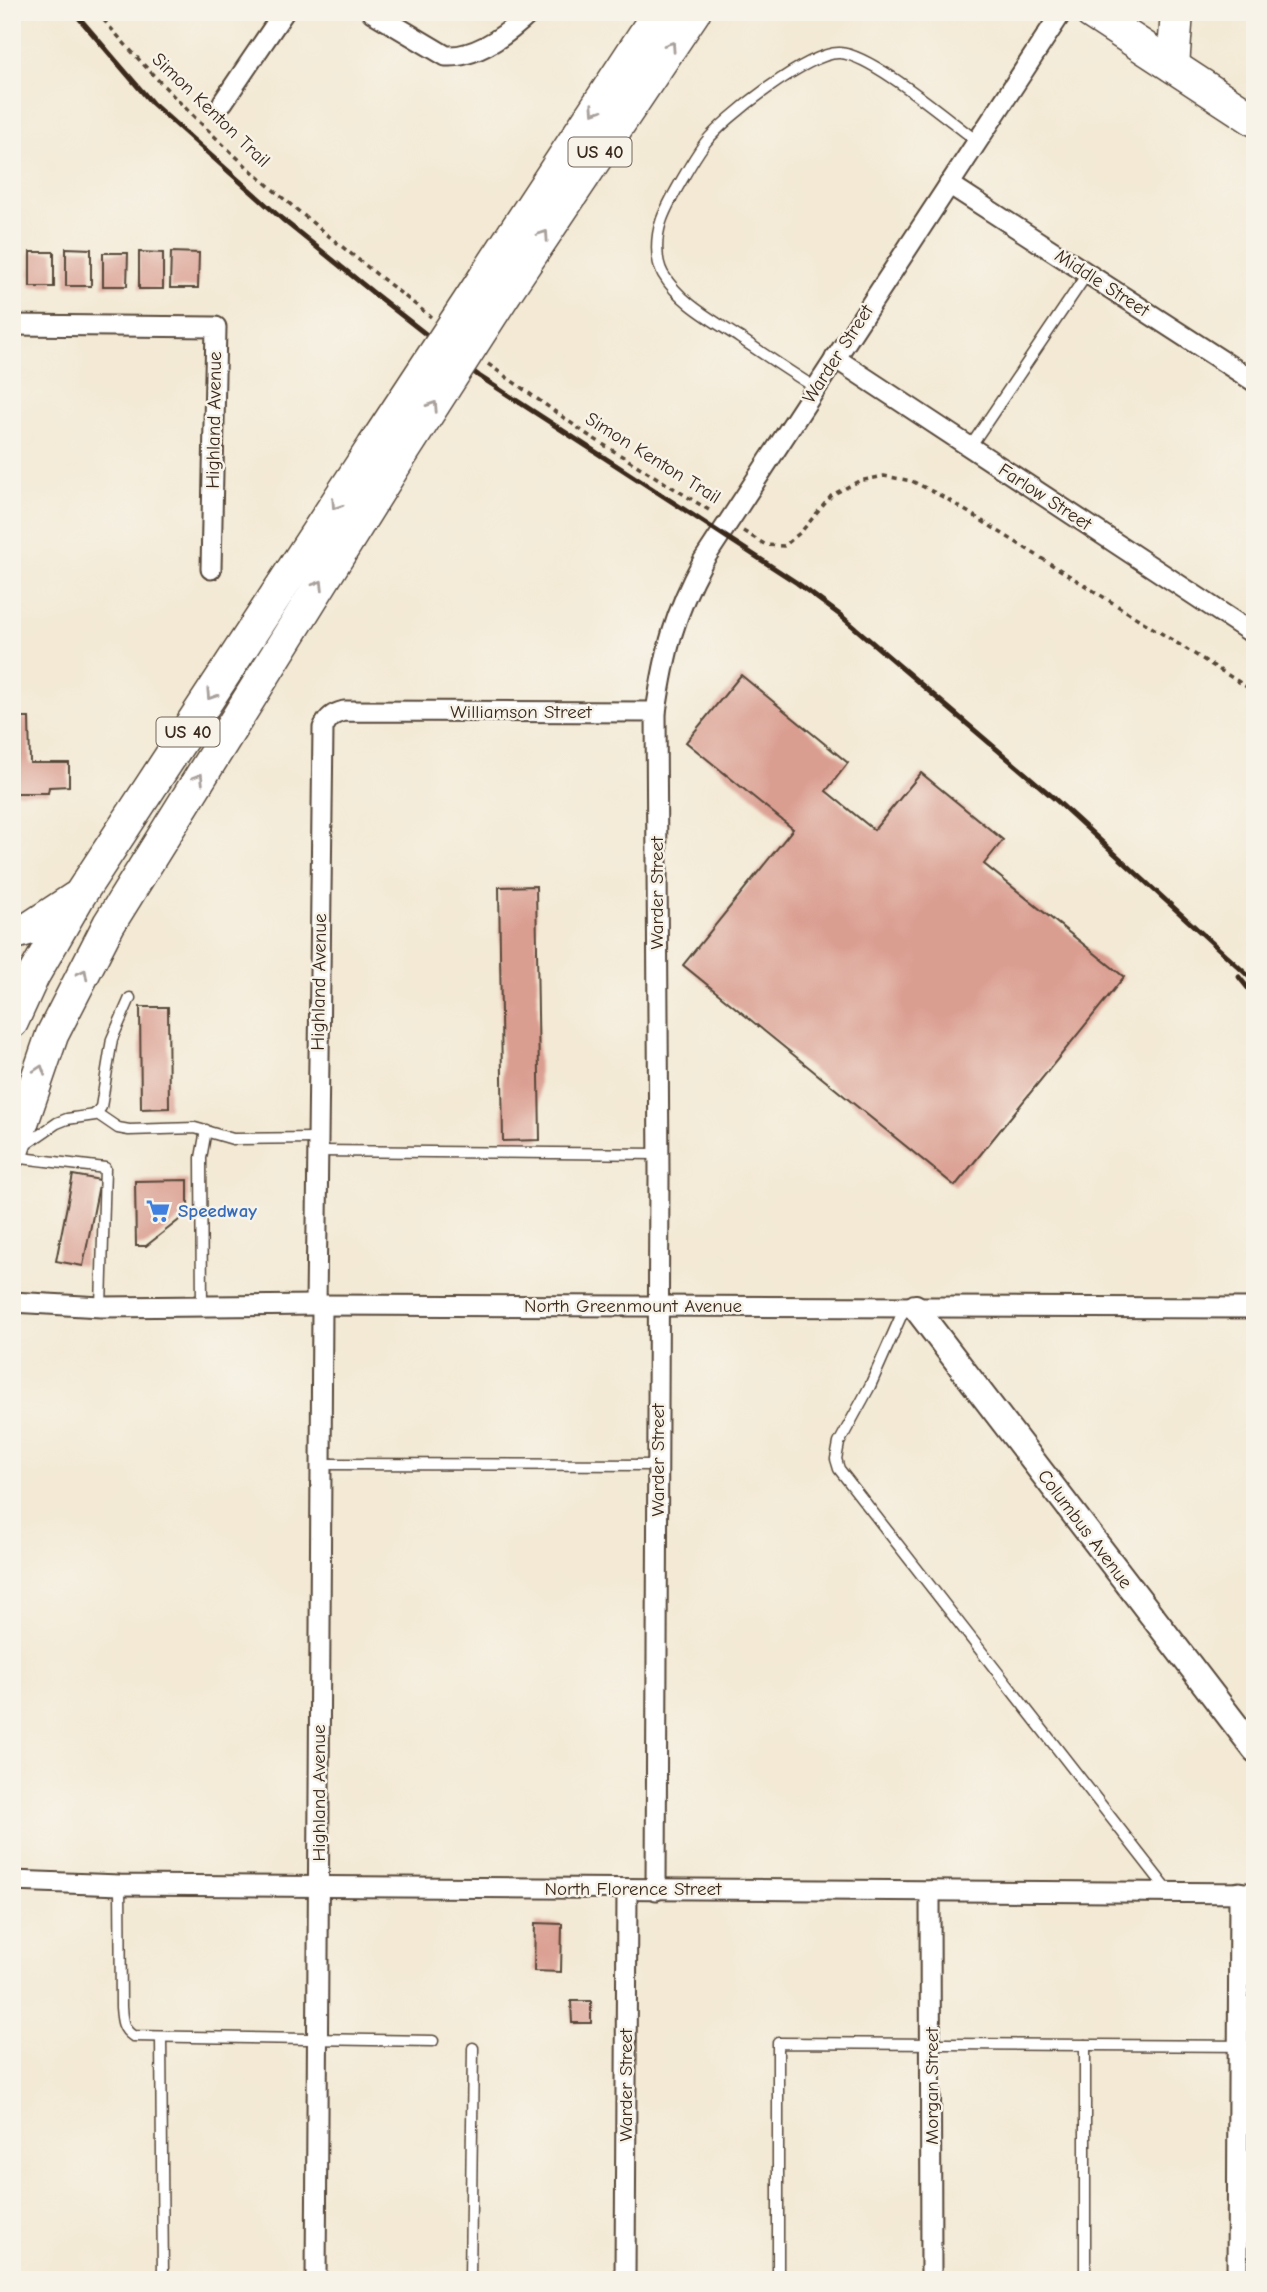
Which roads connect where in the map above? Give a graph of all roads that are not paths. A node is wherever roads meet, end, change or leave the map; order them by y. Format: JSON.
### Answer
{"nodes":[{"id":1,"x":284,"y":12,"type":"edge"},
{"id":2,"x":372,"y":12,"type":"edge"},
{"id":3,"x":531,"y":12,"type":"edge"},
{"id":4,"x":659,"y":12,"type":"edge"},
{"id":5,"x":694,"y":12,"type":"edge"},
{"id":6,"x":1062,"y":12,"type":"edge"},
{"id":7,"x":1090,"y":12,"type":"edge"},
{"id":8,"x":1177,"y":12,"type":"edge"},
{"id":9,"x":1173,"y":66,"type":"junction"},
{"id":10,"x":223,"y":102,"type":"dead end"},
{"id":11,"x":1255,"y":120,"type":"edge"},
{"id":12,"x":977,"y":141,"type":"junction"},
{"id":13,"x":949,"y":184,"type":"junction"},
{"id":14,"x":1087,"y":274,"type":"junction"},
{"id":15,"x":496,"y":285,"type":"junction"},
{"id":16,"x":12,"y":325,"type":"edge"},
{"id":17,"x":835,"y":358,"type":"junction"},
{"id":18,"x":1255,"y":382,"type":"edge"},
{"id":19,"x":816,"y":388,"type":"junction"},
{"id":20,"x":970,"y":447,"type":"junction"},
{"id":21,"x":384,"y":455,"type":"junction"},
{"id":22,"x":211,"y":569,"type":"dead end"},
{"id":23,"x":1255,"y":635,"type":"edge"},
{"id":24,"x":385,"y":711,"type":"joint"},
{"id":25,"x":656,"y":712,"type":"junction"},
{"id":26,"x":79,"y":896,"type":"junction"},
{"id":27,"x":12,"y":934,"type":"edge"},
{"id":28,"x":23,"y":969,"type":"edge"},
{"id":29,"x":130,"y":998,"type":"dead end"},
{"id":30,"x":12,"y":1021,"type":"edge"},
{"id":31,"x":52,"y":1035,"type":"junction"},
{"id":32,"x":96,"y":1113,"type":"junction"},
{"id":33,"x":206,"y":1130,"type":"junction"},
{"id":34,"x":317,"y":1144,"type":"junction"},
{"id":35,"x":12,"y":1154,"type":"edge"},
{"id":36,"x":659,"y":1154,"type":"junction"},
{"id":37,"x":12,"y":1302,"type":"edge"},
{"id":38,"x":202,"y":1306,"type":"junction"},
{"id":39,"x":319,"y":1306,"type":"junction"},
{"id":40,"x":659,"y":1306,"type":"junction"},
{"id":41,"x":101,"y":1307,"type":"junction"},
{"id":42,"x":910,"y":1307,"type":"junction"},
{"id":43,"x":1255,"y":1308,"type":"edge"},
{"id":44,"x":321,"y":1464,"type":"junction"},
{"id":45,"x":658,"y":1465,"type":"junction"},
{"id":46,"x":1255,"y":1750,"type":"edge"},
{"id":47,"x":12,"y":1881,"type":"edge"},
{"id":48,"x":120,"y":1885,"type":"junction"},
{"id":49,"x":318,"y":1887,"type":"junction"},
{"id":50,"x":626,"y":1889,"type":"junction"},
{"id":51,"x":656,"y":1889,"type":"junction"},
{"id":52,"x":930,"y":1891,"type":"junction"},
{"id":53,"x":1169,"y":1892,"type":"junction"},
{"id":54,"x":1247,"y":1893,"type":"edge"},
{"id":55,"x":161,"y":2038,"type":"junction"},
{"id":56,"x":317,"y":2039,"type":"junction"},
{"id":57,"x":433,"y":2041,"type":"dead end"},
{"id":58,"x":932,"y":2045,"type":"junction"},
{"id":59,"x":1085,"y":2045,"type":"junction"},
{"id":60,"x":1247,"y":2046,"type":"edge"},
{"id":61,"x":473,"y":2048,"type":"dead end"},
{"id":62,"x":163,"y":2280,"type":"edge"},
{"id":63,"x":316,"y":2280,"type":"edge"},
{"id":64,"x":470,"y":2280,"type":"edge"},
{"id":65,"x":625,"y":2280,"type":"edge"},
{"id":66,"x":778,"y":2280,"type":"edge"},
{"id":67,"x":931,"y":2280,"type":"edge"},
{"id":68,"x":1085,"y":2280,"type":"edge"},
{"id":69,"x":1237,"y":2280,"type":"edge"}],
"edges":[{"from":1,"to":10,"type":"street"},
{"from":2,"to":3,"type":"street"},
{"from":4,"to":15,"type":"main road","number":"US 40","one_way":true},
{"from":15,"to":5,"type":"main road","number":"US 40","one_way":true},
{"from":6,"to":12,"type":"street","name":"Warder Street"},
{"from":7,"to":9,"type":"main road"},
{"from":8,"to":9,"type":"main road"},
{"from":9,"to":11,"type":"main road"},
{"from":12,"to":13,"type":"street","name":"Warder Street"},
{"from":12,"to":19,"type":"lane"},
{"from":13,"to":14,"type":"street","name":"Middle Street"},
{"from":13,"to":17,"type":"street","name":"Warder Street"},
{"from":14,"to":18,"type":"street","name":"Middle Street"},
{"from":14,"to":20,"type":"lane"},
{"from":15,"to":21,"type":"main road","number":"US 40","bridge":true},
{"from":16,"to":22,"type":"street","name":"Highland Avenue"},
{"from":17,"to":19,"type":"street","name":"Warder Street"},
{"from":17,"to":20,"type":"street","name":"Farlow Street"},
{"from":19,"to":25,"type":"street","name":"Warder Street"},
{"from":20,"to":23,"type":"street","name":"Farlow Street"},
{"from":21,"to":26,"type":"main road","number":"US 40","one_way":true},
{"from":31,"to":21,"type":"main road","number":"US 40","one_way":true},
{"from":24,"to":25,"type":"street","name":"Williamson Street"},
{"from":24,"to":34,"type":"street","name":"Highland Avenue"},
{"from":25,"to":36,"type":"street","name":"Warder Street"},
{"from":26,"to":27,"type":"main road"},
{"from":26,"to":28,"type":"main road","number":"US 40"},
{"from":28,"to":30,"type":"main road","number":"US 40"},
{"from":28,"to":31,"type":"main road"},
{"from":29,"to":32,"type":"lane"},
{"from":35,"to":31,"type":"main road","number":"US 40","one_way":true},
{"from":32,"to":33,"type":"lane"},
{"from":32,"to":35,"type":"lane"},
{"from":33,"to":34,"type":"lane"},
{"from":33,"to":38,"type":"lane"},
{"from":34,"to":36,"type":"lane"},
{"from":34,"to":39,"type":"street","name":"Highland Avenue"},
{"from":35,"to":41,"type":"lane"},
{"from":36,"to":40,"type":"street","name":"Warder Street"},
{"from":37,"to":41,"type":"street","name":"North Greenmount Avenue"},
{"from":38,"to":39,"type":"street","name":"North Greenmount Avenue"},
{"from":38,"to":41,"type":"street","name":"North Greenmount Avenue"},
{"from":39,"to":40,"type":"street","name":"North Greenmount Avenue"},
{"from":39,"to":44,"type":"street","name":"Highland Avenue"},
{"from":40,"to":42,"type":"street","name":"North Greenmount Avenue"},
{"from":40,"to":45,"type":"street","name":"Warder Street"},
{"from":42,"to":43,"type":"street","name":"North Greenmount Avenue"},
{"from":42,"to":46,"type":"street","name":"Columbus Avenue"},
{"from":42,"to":53,"type":"lane"},
{"from":44,"to":45,"type":"lane"},
{"from":44,"to":49,"type":"street","name":"Highland Avenue"},
{"from":45,"to":51,"type":"street","name":"Warder Street"},
{"from":47,"to":48,"type":"street","name":"North Florence Street"},
{"from":48,"to":49,"type":"street","name":"North Florence Street"},
{"from":48,"to":55,"type":"lane"},
{"from":49,"to":50,"type":"street","name":"North Florence Street"},
{"from":49,"to":56,"type":"street","name":"Highland Avenue"},
{"from":50,"to":51,"type":"street","name":"North Florence Street"},
{"from":50,"to":65,"type":"street","name":"Warder Street"},
{"from":51,"to":52,"type":"street","name":"North Florence Street"},
{"from":52,"to":53,"type":"street","name":"North Florence Street"},
{"from":52,"to":58,"type":"street","name":"Morgan Street"},
{"from":53,"to":54,"type":"street","name":"North Florence Street"},
{"from":54,"to":60,"type":"street"},
{"from":55,"to":56,"type":"lane"},
{"from":55,"to":62,"type":"lane"},
{"from":56,"to":57,"type":"lane"},
{"from":56,"to":63,"type":"street","name":"Highland Avenue"},
{"from":58,"to":59,"type":"lane"},
{"from":58,"to":66,"type":"lane"},
{"from":58,"to":67,"type":"street","name":"Morgan Street"},
{"from":59,"to":60,"type":"lane"},
{"from":59,"to":68,"type":"lane"},
{"from":60,"to":69,"type":"street"},
{"from":61,"to":64,"type":"lane"}]}
